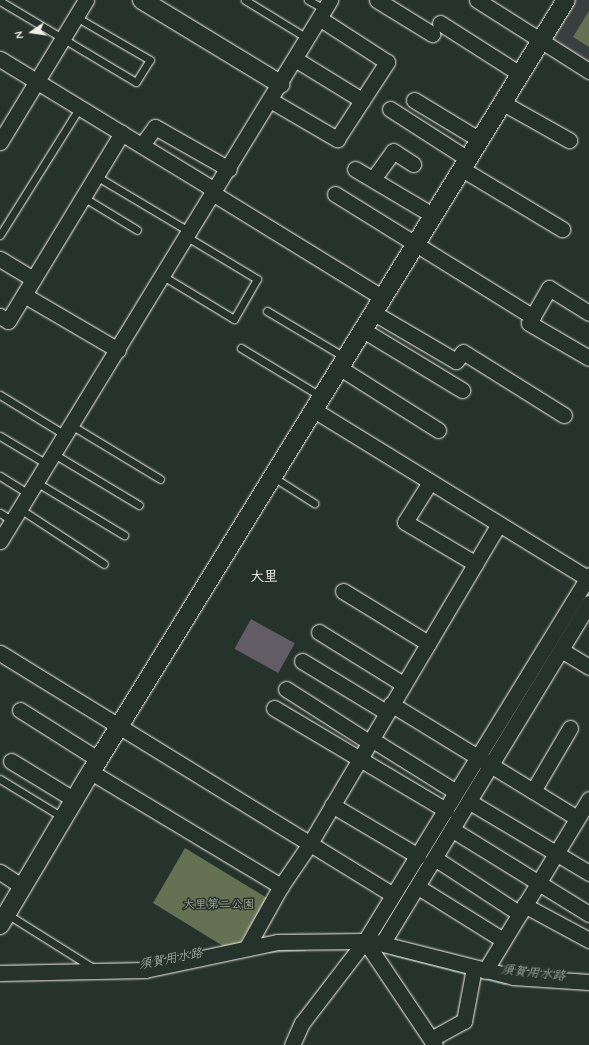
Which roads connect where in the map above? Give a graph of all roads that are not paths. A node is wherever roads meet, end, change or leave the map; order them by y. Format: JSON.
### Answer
{"nodes":[{"id":1,"x":86,"y":0,"type":"edge"},
{"id":2,"x":142,"y":0,"type":"edge"},
{"id":3,"x":245,"y":0,"type":"edge"},
{"id":4,"x":308,"y":0,"type":"edge"},
{"id":5,"x":377,"y":0,"type":"edge"},
{"id":6,"x":477,"y":0,"type":"edge"},
{"id":7,"x":566,"y":0,"type":"edge"},
{"id":8,"x":0,"y":1,"type":"edge"},
{"id":9,"x":325,"y":9,"type":"edge"},
{"id":10,"x":76,"y":17,"type":"junction"},
{"id":11,"x":307,"y":38,"type":"junction"},
{"id":12,"x":62,"y":40,"type":"junction"},
{"id":13,"x":541,"y":40,"type":"junction"},
{"id":14,"x":0,"y":59,"type":"edge"},
{"id":15,"x":295,"y":59,"type":"junction"},
{"id":16,"x":589,"y":71,"type":"edge"},
{"id":17,"x":520,"y":74,"type":"junction"},
{"id":18,"x":37,"y":81,"type":"junction"},
{"id":19,"x":280,"y":84,"type":"junction"},
{"id":20,"x":270,"y":100,"type":"junction"},
{"id":21,"x":362,"y":100,"type":"junction"},
{"id":22,"x":414,"y":100,"type":"dead end"},
{"id":23,"x":503,"y":103,"type":"junction"},
{"id":24,"x":80,"y":107,"type":"junction"},
{"id":25,"x":390,"y":109,"type":"dead end"},
{"id":26,"x":2,"y":133,"type":"edge"},
{"id":27,"x":122,"y":133,"type":"junction"},
{"id":28,"x":480,"y":140,"type":"junction"},
{"id":29,"x":569,"y":140,"type":"dead end"},
{"id":30,"x":142,"y":145,"type":"junction"},
{"id":31,"x":413,"y":164,"type":"dead end"},
{"id":32,"x":465,"y":164,"type":"junction"},
{"id":33,"x":229,"y":169,"type":"junction"},
{"id":34,"x":355,"y":169,"type":"dead end"},
{"id":35,"x":96,"y":176,"type":"junction"},
{"id":36,"x":373,"y":179,"type":"junction"},
{"id":37,"x":214,"y":194,"type":"junction"},
{"id":38,"x":335,"y":194,"type":"dead end"},
{"id":39,"x":83,"y":197,"type":"junction"},
{"id":40,"x":434,"y":216,"type":"junction"},
{"id":41,"x":562,"y":229,"type":"dead end"},
{"id":42,"x":137,"y":230,"type":"dead end"},
{"id":43,"x":0,"y":235,"type":"edge"},
{"id":44,"x":189,"y":235,"type":"junction"},
{"id":45,"x":416,"y":244,"type":"junction"},
{"id":46,"x":0,"y":258,"type":"edge"},
{"id":47,"x":163,"y":276,"type":"junction"},
{"id":48,"x":33,"y":279,"type":"junction"},
{"id":49,"x":24,"y":295,"type":"junction"},
{"id":50,"x":378,"y":306,"type":"junction"},
{"id":51,"x":267,"y":310,"type":"dead end"},
{"id":52,"x":589,"y":313,"type":"edge"},
{"id":53,"x":0,"y":316,"type":"edge"},
{"id":54,"x":532,"y":317,"type":"junction"},
{"id":55,"x":363,"y":330,"type":"junction"},
{"id":56,"x":241,"y":348,"type":"dead end"},
{"id":57,"x":118,"y":350,"type":"junction"},
{"id":58,"x":589,"y":358,"type":"edge"},
{"id":59,"x":343,"y":363,"type":"junction"},
{"id":60,"x":462,"y":390,"type":"dead end"},
{"id":61,"x":0,"y":396,"type":"edge"},
{"id":62,"x":318,"y":403,"type":"junction"},
{"id":63,"x":564,"y":414,"type":"dead end"},
{"id":64,"x":68,"y":430,"type":"junction"},
{"id":65,"x":438,"y":430,"type":"dead end"},
{"id":66,"x":0,"y":436,"type":"edge"},
{"id":67,"x":50,"y":459,"type":"junction"},
{"id":68,"x":0,"y":476,"type":"edge"},
{"id":69,"x":273,"y":477,"type":"junction"},
{"id":70,"x":160,"y":479,"type":"dead end"},
{"id":71,"x":430,"y":482,"type":"junction"},
{"id":72,"x":33,"y":488,"type":"junction"},
{"id":73,"x":314,"y":503,"type":"dead end"},
{"id":74,"x":139,"y":505,"type":"dead end"},
{"id":75,"x":11,"y":514,"type":"edge"},
{"id":76,"x":499,"y":524,"type":"junction"},
{"id":77,"x":124,"y":535,"type":"dead end"},
{"id":78,"x":0,"y":541,"type":"edge"},
{"id":79,"x":104,"y":564,"type":"dead end"},
{"id":80,"x":476,"y":564,"type":"junction"},
{"id":81,"x":588,"y":577,"type":"edge"},
{"id":82,"x":343,"y":592,"type":"dead end"},
{"id":83,"x":589,"y":603,"type":"edge"},
{"id":84,"x":319,"y":632,"type":"dead end"},
{"id":85,"x":428,"y":644,"type":"junction"},
{"id":86,"x":561,"y":650,"type":"junction"},
{"id":87,"x":0,"y":653,"type":"edge"},
{"id":88,"x":302,"y":661,"type":"dead end"},
{"id":89,"x":589,"y":667,"type":"edge"},
{"id":90,"x":403,"y":684,"type":"junction"},
{"id":91,"x":286,"y":689,"type":"dead end"},
{"id":92,"x":274,"y":708,"type":"dead end"},
{"id":93,"x":389,"y":708,"type":"junction"},
{"id":94,"x":20,"y":710,"type":"dead end"},
{"id":95,"x":119,"y":727,"type":"junction"},
{"id":96,"x":570,"y":728,"type":"dead end"},
{"id":97,"x":370,"y":740,"type":"junction"},
{"id":98,"x":360,"y":758,"type":"junction"},
{"id":99,"x":478,"y":758,"type":"junction"},
{"id":100,"x":11,"y":761,"type":"dead end"},
{"id":101,"x":95,"y":766,"type":"junction"},
{"id":102,"x":492,"y":766,"type":"junction"},
{"id":103,"x":0,"y":779,"type":"edge"},
{"id":104,"x":533,"y":791,"type":"junction"},
{"id":105,"x":456,"y":792,"type":"junction"},
{"id":106,"x":589,"y":799,"type":"edge"},
{"id":107,"x":75,"y":800,"type":"junction"},
{"id":108,"x":470,"y":802,"type":"junction"},
{"id":109,"x":332,"y":805,"type":"junction"},
{"id":110,"x":446,"y":810,"type":"junction"},
{"id":111,"x":64,"y":818,"type":"junction"},
{"id":112,"x":578,"y":818,"type":"junction"},
{"id":113,"x":453,"y":830,"type":"junction"},
{"id":114,"x":309,"y":845,"type":"junction"},
{"id":115,"x":556,"y":854,"type":"junction"},
{"id":116,"x":418,"y":856,"type":"junction"},
{"id":117,"x":436,"y":859,"type":"junction"},
{"id":118,"x":0,"y":872,"type":"edge"},
{"id":119,"x":589,"y":873,"type":"edge"},
{"id":120,"x":538,"y":883,"type":"junction"},
{"id":121,"x":281,"y":886,"type":"junction"},
{"id":122,"x":23,"y":887,"type":"junction"},
{"id":123,"x":418,"y":888,"type":"junction"},
{"id":124,"x":392,"y":894,"type":"junction"},
{"id":125,"x":522,"y":910,"type":"junction"},
{"id":126,"x":589,"y":914,"type":"edge"},
{"id":127,"x":2,"y":916,"type":"edge"},
{"id":128,"x":503,"y":940,"type":"junction"},
{"id":129,"x":589,"y":940,"type":"edge"},
{"id":130,"x":365,"y":941,"type":"junction"},
{"id":131,"x":383,"y":942,"type":"junction"},
{"id":132,"x":247,"y":947,"type":"junction"},
{"id":133,"x":479,"y":970,"type":"junction"},
{"id":134,"x":98,"y":971,"type":"junction"},
{"id":135,"x":0,"y":973,"type":"edge"},
{"id":136,"x":589,"y":982,"type":"edge"},
{"id":137,"x":433,"y":1042,"type":"edge"},
{"id":138,"x":292,"y":1045,"type":"edge"}],
"edges":[{"from":1,"to":10,"type":"street"},
{"from":2,"to":19,"type":"street"},
{"from":3,"to":11,"type":"lane"},
{"from":4,"to":9,"type":"lane"},
{"from":5,"to":17,"type":"street"},
{"from":6,"to":13,"type":"street"},
{"from":7,"to":13,"type":"street"},
{"from":8,"to":12,"type":"lane"},
{"from":9,"to":11,"type":"street"},
{"from":9,"to":21,"type":"street"},
{"from":10,"to":12,"type":"street"},
{"from":10,"to":12,"type":"lane"},
{"from":11,"to":15,"type":"street"},
{"from":12,"to":18,"type":"street"},
{"from":13,"to":16,"type":"street"},
{"from":13,"to":17,"type":"street"},
{"from":14,"to":18,"type":"street"},
{"from":15,"to":19,"type":"street"},
{"from":15,"to":21,"type":"street"},
{"from":17,"to":23,"type":"street"},
{"from":18,"to":24,"type":"street"},
{"from":18,"to":26,"type":"street"},
{"from":19,"to":20,"type":"street"},
{"from":20,"to":21,"type":"street"},
{"from":20,"to":33,"type":"street"},
{"from":22,"to":28,"type":"street"},
{"from":23,"to":28,"type":"street"},
{"from":23,"to":29,"type":"street"},
{"from":24,"to":27,"type":"street"},
{"from":24,"to":43,"type":"lane"},
{"from":25,"to":32,"type":"street"},
{"from":27,"to":30,"type":"street"},
{"from":27,"to":35,"type":"street"},
{"from":28,"to":32,"type":"street"},
{"from":30,"to":33,"type":"street"},
{"from":30,"to":37,"type":"street"},
{"from":31,"to":36,"type":"street"},
{"from":32,"to":40,"type":"street"},
{"from":32,"to":41,"type":"street"},
{"from":33,"to":37,"type":"street"},
{"from":34,"to":36,"type":"street"},
{"from":35,"to":39,"type":"street"},
{"from":35,"to":44,"type":"lane"},
{"from":36,"to":40,"type":"street"},
{"from":37,"to":44,"type":"street"},
{"from":37,"to":50,"type":"street"},
{"from":38,"to":45,"type":"street"},
{"from":39,"to":42,"type":"lane"},
{"from":39,"to":48,"type":"street"},
{"from":40,"to":45,"type":"street"},
{"from":44,"to":47,"type":"street"},
{"from":44,"to":47,"type":"lane"},
{"from":45,"to":50,"type":"street"},
{"from":45,"to":54,"type":"street"},
{"from":46,"to":48,"type":"street"},
{"from":47,"to":57,"type":"street"},
{"from":48,"to":49,"type":"street"},
{"from":49,"to":53,"type":"street"},
{"from":49,"to":57,"type":"street"},
{"from":50,"to":55,"type":"street"},
{"from":50,"to":63,"type":"street"},
{"from":51,"to":59,"type":"lane"},
{"from":52,"to":54,"type":"street"},
{"from":54,"to":58,"type":"street"},
{"from":55,"to":59,"type":"street"},
{"from":55,"to":60,"type":"street"},
{"from":56,"to":62,"type":"lane"},
{"from":57,"to":64,"type":"street"},
{"from":59,"to":62,"type":"street"},
{"from":59,"to":65,"type":"street"},
{"from":61,"to":64,"type":"lane"},
{"from":62,"to":69,"type":"street"},
{"from":62,"to":71,"type":"street"},
{"from":64,"to":67,"type":"street"},
{"from":64,"to":70,"type":"lane"},
{"from":66,"to":67,"type":"lane"},
{"from":67,"to":72,"type":"street"},
{"from":67,"to":74,"type":"lane"},
{"from":68,"to":72,"type":"lane"},
{"from":69,"to":73,"type":"lane"},
{"from":69,"to":95,"type":"street"},
{"from":71,"to":76,"type":"street"},
{"from":71,"to":80,"type":"street"},
{"from":72,"to":75,"type":"street"},
{"from":72,"to":77,"type":"lane"},
{"from":75,"to":78,"type":"street"},
{"from":75,"to":79,"type":"lane"},
{"from":76,"to":80,"type":"street"},
{"from":76,"to":81,"type":"street"},
{"from":80,"to":85,"type":"street"},
{"from":81,"to":99,"type":"street"},
{"from":82,"to":85,"type":"street"},
{"from":83,"to":86,"type":"street"},
{"from":84,"to":90,"type":"street"},
{"from":85,"to":90,"type":"street"},
{"from":86,"to":89,"type":"street"},
{"from":86,"to":102,"type":"street"},
{"from":87,"to":95,"type":"street"},
{"from":88,"to":93,"type":"street"},
{"from":90,"to":93,"type":"street"},
{"from":91,"to":97,"type":"street"},
{"from":92,"to":98,"type":"street"},
{"from":93,"to":97,"type":"street"},
{"from":93,"to":99,"type":"street"},
{"from":94,"to":101,"type":"street"},
{"from":95,"to":101,"type":"street"},
{"from":95,"to":114,"type":"street"},
{"from":96,"to":104,"type":"street"},
{"from":97,"to":98,"type":"street"},
{"from":97,"to":105,"type":"street"},
{"from":98,"to":109,"type":"street"},
{"from":98,"to":110,"type":"street"},
{"from":99,"to":102,"type":"street"},
{"from":99,"to":105,"type":"street"},
{"from":100,"to":107,"type":"street"},
{"from":101,"to":107,"type":"street"},
{"from":101,"to":121,"type":"street"},
{"from":102,"to":104,"type":"street"},
{"from":102,"to":108,"type":"street"},
{"from":103,"to":111,"type":"lane"},
{"from":104,"to":112,"type":"street"},
{"from":105,"to":110,"type":"street"},
{"from":106,"to":112,"type":"street"},
{"from":107,"to":111,"type":"street"},
{"from":108,"to":113,"type":"street"},
{"from":108,"to":115,"type":"street"},
{"from":109,"to":114,"type":"street"},
{"from":109,"to":116,"type":"street"},
{"from":110,"to":116,"type":"street"},
{"from":111,"to":122,"type":"street"},
{"from":112,"to":115,"type":"street"},
{"from":113,"to":117,"type":"street"},
{"from":113,"to":120,"type":"street"},
{"from":114,"to":121,"type":"street"},
{"from":114,"to":124,"type":"street"},
{"from":115,"to":119,"type":"street"},
{"from":115,"to":120,"type":"street"},
{"from":116,"to":124,"type":"street"},
{"from":117,"to":123,"type":"street"},
{"from":117,"to":125,"type":"street"},
{"from":118,"to":122,"type":"street"},
{"from":120,"to":125,"type":"street"},
{"from":120,"to":126,"type":"street"},
{"from":121,"to":132,"type":"street"},
{"from":122,"to":127,"type":"street"},
{"from":123,"to":128,"type":"street"},
{"from":123,"to":131,"type":"street"},
{"from":124,"to":130,"type":"street"},
{"from":125,"to":128,"type":"street"},
{"from":125,"to":129,"type":"street"},
{"from":127,"to":134,"type":"lane"},
{"from":128,"to":133,"type":"street"},
{"from":130,"to":131,"type":"street"},
{"from":130,"to":132,"type":"street"},
{"from":130,"to":137,"type":"street"},
{"from":130,"to":138,"type":"street"},
{"from":131,"to":133,"type":"street"},
{"from":132,"to":134,"type":"street"},
{"from":133,"to":136,"type":"street"},
{"from":133,"to":137,"type":"street"},
{"from":134,"to":135,"type":"street"}]}
